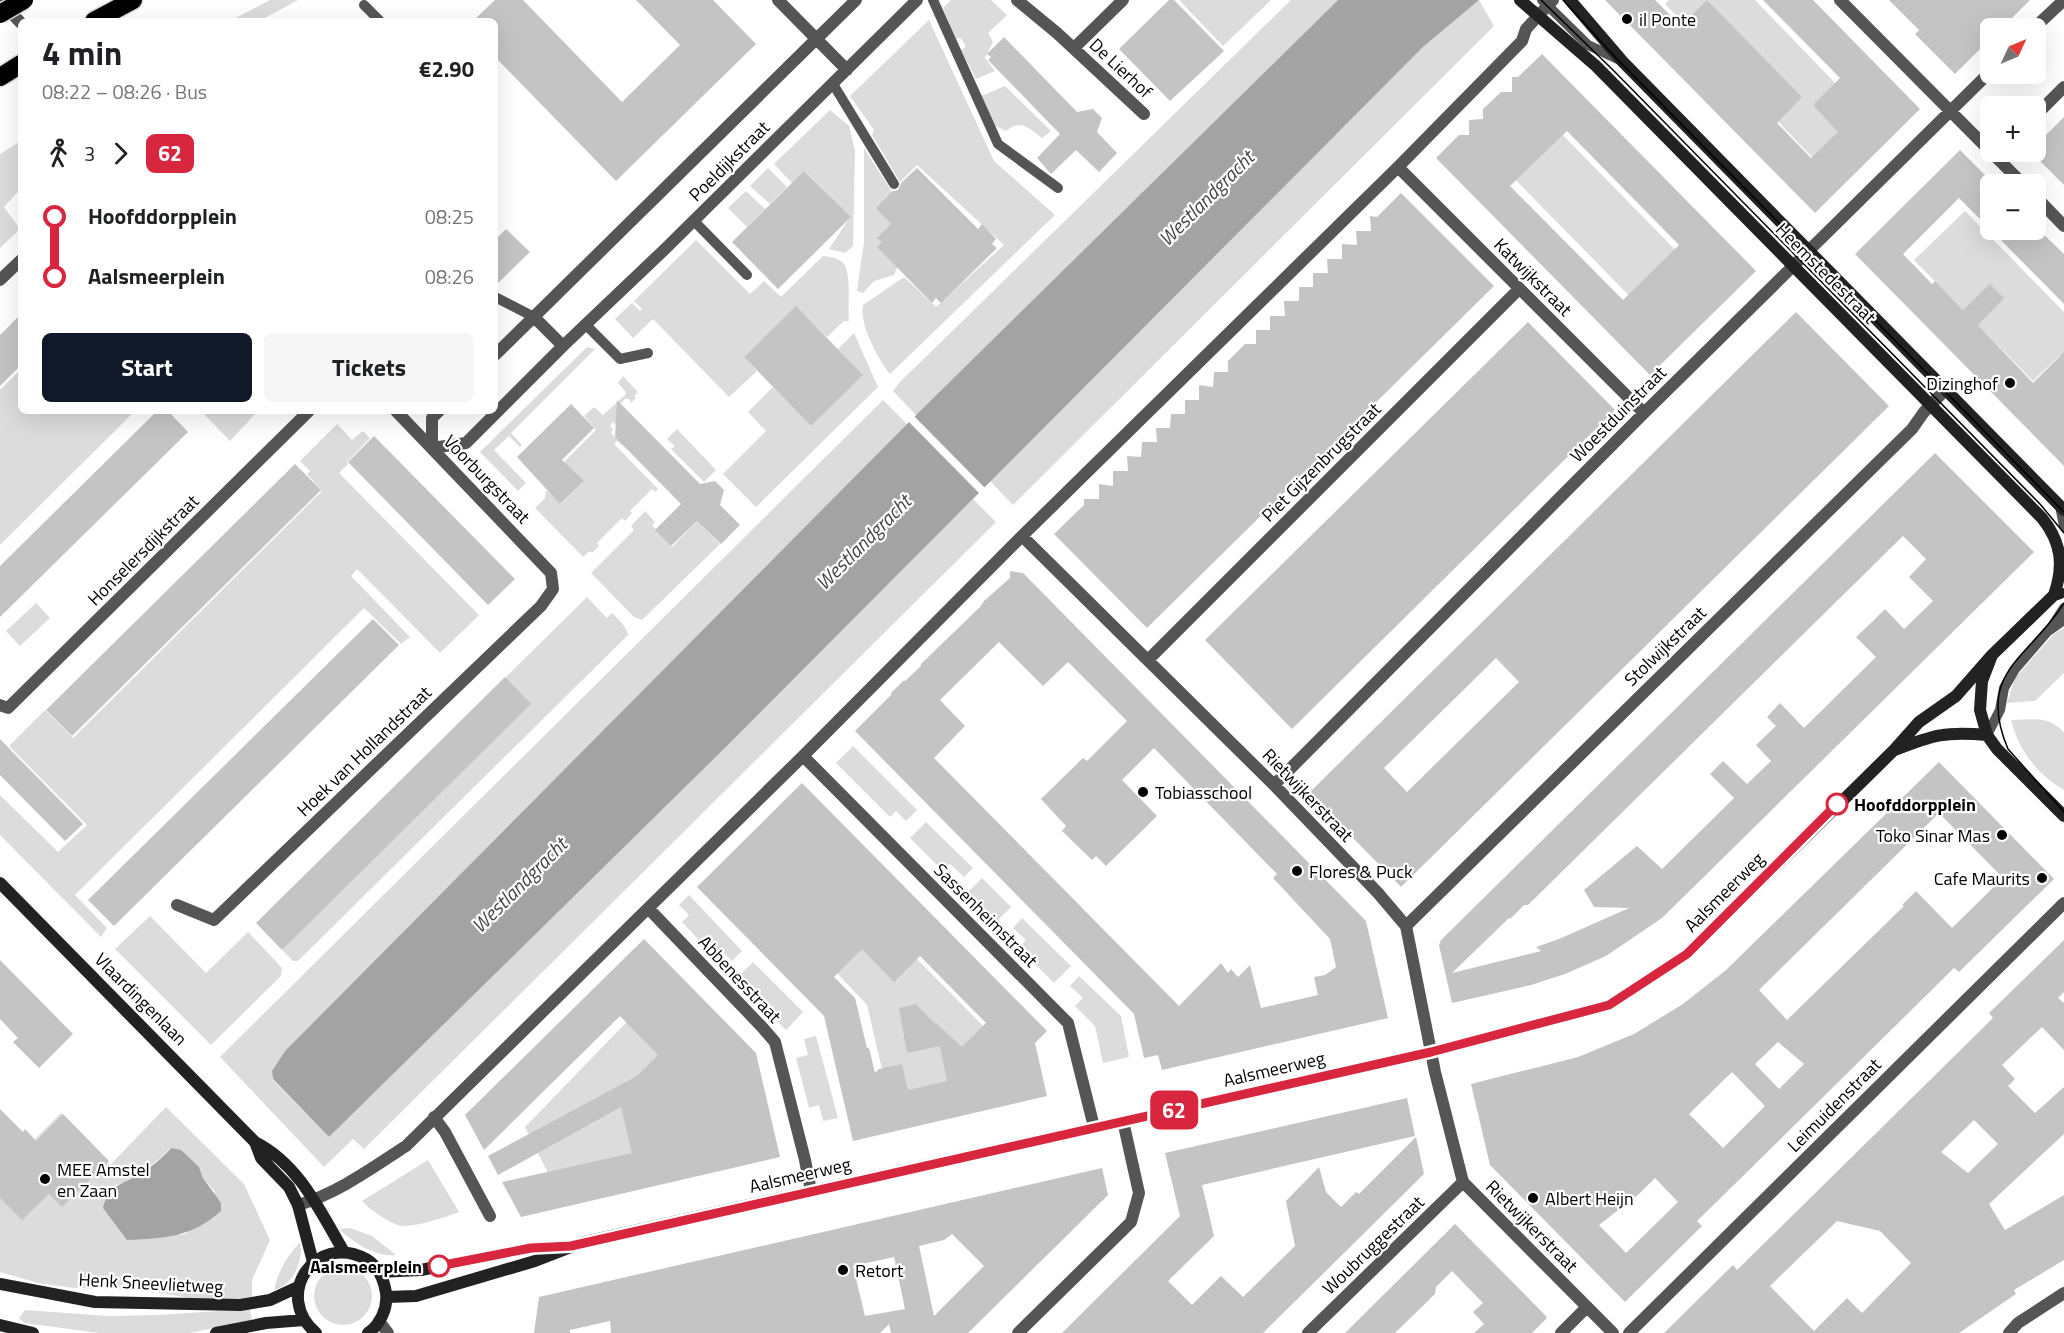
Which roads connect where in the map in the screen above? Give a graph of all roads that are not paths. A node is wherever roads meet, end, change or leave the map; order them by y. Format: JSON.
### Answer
{"nodes":[{"id":1,"x":24,"y":0,"type":"edge"},
{"id":2,"x":133,"y":0,"type":"edge"},
{"id":3,"x":778,"y":0,"type":"edge"},
{"id":4,"x":856,"y":0,"type":"edge"},
{"id":5,"x":917,"y":0,"type":"edge"},
{"id":6,"x":933,"y":0,"type":"edge"},
{"id":7,"x":1017,"y":0,"type":"edge"},
{"id":8,"x":1123,"y":0,"type":"edge"},
{"id":9,"x":1520,"y":0,"type":"edge"},
{"id":10,"x":1570,"y":0,"type":"edge"},
{"id":11,"x":1840,"y":0,"type":"edge"},
{"id":12,"x":2064,"y":0,"type":"edge"},
{"id":13,"x":0,"y":1,"type":"edge"},
{"id":14,"x":1548,"y":2,"type":"edge"},
{"id":15,"x":364,"y":5,"type":"dead end"},
{"id":16,"x":0,"y":14,"type":"edge"},
{"id":17,"x":1538,"y":15,"type":"junction"},
{"id":18,"x":99,"y":18,"type":"edge"},
{"id":19,"x":377,"y":18,"type":"edge"},
{"id":20,"x":2045,"y":18,"type":"edge"},
{"id":21,"x":18,"y":20,"type":"edge"},
{"id":22,"x":816,"y":39,"type":"junction"},
{"id":23,"x":1074,"y":48,"type":"junction"},
{"id":24,"x":1623,"y":62,"type":"junction"},
{"id":25,"x":18,"y":66,"type":"edge"},
{"id":26,"x":847,"y":70,"type":"junction"},
{"id":27,"x":0,"y":77,"type":"edge"},
{"id":28,"x":1980,"y":82,"type":"edge"},
{"id":29,"x":833,"y":84,"type":"junction"},
{"id":30,"x":2064,"y":87,"type":"edge"},
{"id":31,"x":2046,"y":105,"type":"edge"},
{"id":32,"x":1949,"y":111,"type":"junction"},
{"id":33,"x":1144,"y":114,"type":"dead end"},
{"id":34,"x":1980,"y":136,"type":"edge"},
{"id":35,"x":2002,"y":162,"type":"edge"},
{"id":36,"x":1398,"y":166,"type":"junction"},
{"id":37,"x":2014,"y":174,"type":"edge"},
{"id":38,"x":894,"y":184,"type":"dead end"},
{"id":39,"x":1058,"y":188,"type":"dead end"},
{"id":40,"x":2046,"y":207,"type":"edge"},
{"id":41,"x":694,"y":221,"type":"junction"},
{"id":42,"x":2064,"y":226,"type":"edge"},
{"id":43,"x":1809,"y":250,"type":"junction"},
{"id":44,"x":18,"y":263,"type":"edge"},
{"id":45,"x":1794,"y":266,"type":"junction"},
{"id":46,"x":747,"y":275,"type":"dead end"},
{"id":47,"x":0,"y":280,"type":"edge"},
{"id":48,"x":1519,"y":289,"type":"junction"},
{"id":49,"x":498,"y":299,"type":"edge"},
{"id":50,"x":534,"y":317,"type":"junction"},
{"id":51,"x":585,"y":324,"type":"junction"},
{"id":52,"x":563,"y":346,"type":"junction"},
{"id":53,"x":498,"y":352,"type":"edge"},
{"id":54,"x":648,"y":353,"type":"dead end"},
{"id":55,"x":1946,"y":389,"type":"junction"},
{"id":56,"x":1931,"y":405,"type":"junction"},
{"id":57,"x":498,"y":411,"type":"edge"},
{"id":58,"x":1644,"y":413,"type":"junction"},
{"id":59,"x":306,"y":414,"type":"edge"},
{"id":60,"x":399,"y":414,"type":"edge"},
{"id":61,"x":436,"y":414,"type":"edge"},
{"id":62,"x":495,"y":414,"type":"edge"},
{"id":63,"x":432,"y":448,"type":"junction"},
{"id":64,"x":2062,"y":508,"type":"edge"},
{"id":65,"x":2064,"y":526,"type":"edge"},
{"id":66,"x":1022,"y":536,"type":"junction"},
{"id":67,"x":551,"y":573,"type":"joint"},
{"id":68,"x":2059,"y":593,"type":"edge"},
{"id":69,"x":2064,"y":608,"type":"edge"},
{"id":70,"x":2064,"y":621,"type":"edge"},
{"id":71,"x":2048,"y":632,"type":"junction"},
{"id":72,"x":1992,"y":655,"type":"junction"},
{"id":73,"x":1148,"y":660,"type":"junction"},
{"id":74,"x":0,"y":705,"type":"edge"},
{"id":75,"x":1987,"y":735,"type":"junction"},
{"id":76,"x":1894,"y":750,"type":"junction"},
{"id":77,"x":803,"y":756,"type":"junction"},
{"id":78,"x":1274,"y":785,"type":"junction"},
{"id":79,"x":2064,"y":816,"type":"edge"},
{"id":80,"x":0,"y":884,"type":"edge"},
{"id":81,"x":2064,"y":903,"type":"edge"},
{"id":82,"x":177,"y":905,"type":"dead end"},
{"id":83,"x":648,"y":908,"type":"junction"},
{"id":84,"x":1406,"y":926,"type":"junction"},
{"id":85,"x":1431,"y":1052,"type":"junction"},
{"id":86,"x":434,"y":1117,"type":"junction"},
{"id":87,"x":1123,"y":1121,"type":"junction"},
{"id":88,"x":1094,"y":1127,"type":"junction"},
{"id":89,"x":255,"y":1142,"type":"junction"},
{"id":90,"x":1463,"y":1182,"type":"junction"},
{"id":91,"x":811,"y":1191,"type":"junction"},
{"id":92,"x":315,"y":1200,"type":"junction"},
{"id":93,"x":298,"y":1205,"type":"junction"},
{"id":94,"x":489,"y":1216,"type":"dead end"},
{"id":95,"x":571,"y":1246,"type":"junction"},
{"id":96,"x":344,"y":1252,"type":"junction"},
{"id":97,"x":313,"y":1262,"type":"junction"},
{"id":98,"x":379,"y":1272,"type":"junction"},
{"id":99,"x":0,"y":1284,"type":"edge"},
{"id":100,"x":298,"y":1287,"type":"junction"},
{"id":101,"x":2064,"y":1293,"type":"edge"},
{"id":102,"x":387,"y":1297,"type":"junction"},
{"id":103,"x":1587,"y":1307,"type":"junction"},
{"id":104,"x":304,"y":1320,"type":"junction"},
{"id":105,"x":380,"y":1321,"type":"junction"},
{"id":106,"x":0,"y":1325,"type":"edge"},
{"id":107,"x":33,"y":1333,"type":"edge"},
{"id":108,"x":216,"y":1333,"type":"edge"},
{"id":109,"x":316,"y":1333,"type":"edge"},
{"id":110,"x":368,"y":1333,"type":"edge"},
{"id":111,"x":388,"y":1333,"type":"edge"},
{"id":112,"x":1018,"y":1333,"type":"edge"},
{"id":113,"x":1308,"y":1333,"type":"edge"},
{"id":114,"x":1561,"y":1333,"type":"edge"},
{"id":115,"x":1612,"y":1333,"type":"edge"},
{"id":116,"x":1629,"y":1333,"type":"edge"},
{"id":117,"x":2008,"y":1333,"type":"edge"}],
"edges":[{"from":1,"to":16,"type":"highway","bridge":true},
{"from":2,"to":18,"type":"highway"},
{"from":3,"to":22,"type":"street"},
{"from":4,"to":22,"type":"street","name":"Poeldijkstraat"},
{"from":5,"to":26,"type":"street","name":"Poeldijkstraat"},
{"from":6,"to":39,"type":"lane"},
{"from":7,"to":23,"type":"street","name":"De Lierhof"},
{"from":8,"to":23,"type":"street","name":"De Lierhof"},
{"from":9,"to":17,"type":"main road","name":"Heemstedestraat"},
{"from":10,"to":24,"type":"main road","name":"Heemstedestraat"},
{"from":11,"to":32,"type":"street"},
{"from":12,"to":20,"type":"street"},
{"from":13,"to":21,"type":"street"},
{"from":14,"to":17,"type":"street"},
{"from":14,"to":24,"type":"lane","name":"Heemstedestraat"},
{"from":15,"to":19,"type":"lane"},
{"from":17,"to":36,"type":"street"},
{"from":17,"to":45,"type":"main road","name":"Heemstedestraat"},
{"from":22,"to":26,"type":"street"},
{"from":22,"to":50,"type":"street","name":"Poeldijkstraat"},
{"from":23,"to":33,"type":"street","name":"De Lierhof"},
{"from":24,"to":43,"type":"main road","name":"Heemstedestraat"},
{"from":25,"to":27,"type":"highway"},
{"from":26,"to":29,"type":"street","name":"Poeldijkstraat"},
{"from":28,"to":32,"type":"street","name":"Woestduinstraat"},
{"from":29,"to":38,"type":"lane"},
{"from":29,"to":41,"type":"street","name":"Poeldijkstraat"},
{"from":30,"to":31,"type":"street"},
{"from":32,"to":34,"type":"street"},
{"from":32,"to":43,"type":"street","name":"Woestduinstraat"},
{"from":35,"to":37,"type":"street"},
{"from":36,"to":48,"type":"street","name":"Katwijkstraat"},
{"from":36,"to":66,"type":"street"},
{"from":40,"to":42,"type":"street"},
{"from":41,"to":46,"type":"lane"},
{"from":41,"to":51,"type":"street","name":"Poeldijkstraat"},
{"from":43,"to":45,"type":"street","name":"Woestduinstraat"},
{"from":43,"to":55,"type":"main road","name":"Heemstedestraat"},
{"from":44,"to":47,"type":"street"},
{"from":45,"to":56,"type":"main road","name":"Heemstedestraat"},
{"from":45,"to":58,"type":"street","name":"Woestduinstraat"},
{"from":48,"to":58,"type":"street","name":"Katwijkstraat"},
{"from":48,"to":73,"type":"street","name":"Piet Gijzenbrugstraat"},
{"from":49,"to":50,"type":"lane"},
{"from":50,"to":52,"type":"street"},
{"from":50,"to":53,"type":"street","name":"Poeldijkstraat"},
{"from":51,"to":52,"type":"street","name":"Poeldijkstraat"},
{"from":51,"to":54,"type":"lane"},
{"from":52,"to":57,"type":"street","name":"Poeldijkstraat"},
{"from":55,"to":56,"type":"street","name":"Stolwijkstraat"},
{"from":55,"to":64,"type":"main road","name":"Heemstedestraat"},
{"from":56,"to":68,"type":"main road","name":"Heemstedestraat"},
{"from":56,"to":84,"type":"street","name":"Stolwijkstraat"},
{"from":58,"to":78,"type":"street","name":"Woestduinstraat"},
{"from":59,"to":74,"type":"street","name":"Honselersdijkstraat"},
{"from":60,"to":63,"type":"street","name":"Voorburgstraat"},
{"from":61,"to":63,"type":"street"},
{"from":62,"to":63,"type":"street","name":"Poeldijkstraat"},
{"from":63,"to":67,"type":"street","name":"Voorburgstraat"},
{"from":64,"to":65,"type":"lane"},
{"from":66,"to":73,"type":"street","name":"Rietwijkerstraat"},
{"from":66,"to":77,"type":"street"},
{"from":67,"to":82,"type":"street","name":"Hoek van Hollandstraat"},
{"from":68,"to":72,"type":"main road"},
{"from":69,"to":71,"type":"lane"},
{"from":70,"to":71,"type":"lane"},
{"from":71,"to":75,"type":"lane"},
{"from":72,"to":75,"type":"main road"},
{"from":72,"to":76,"type":"main road","name":"Aalsmeerweg"},
{"from":73,"to":78,"type":"street","name":"Rietwijkerstraat"},
{"from":75,"to":76,"type":"main road","name":"Aalsmeerweg"},
{"from":75,"to":79,"type":"main road"},
{"from":76,"to":85,"type":"main road","name":"Aalsmeerweg"},
{"from":77,"to":83,"type":"street"},
{"from":77,"to":88,"type":"street","name":"Sassenheimstraat"},
{"from":78,"to":84,"type":"street","name":"Rietwijkerstraat"},
{"from":80,"to":89,"type":"main road","name":"Vlaardingenlaan"},
{"from":81,"to":116,"type":"street","name":"Leimuidenstraat"},
{"from":83,"to":86,"type":"street"},
{"from":83,"to":91,"type":"street","name":"Abbenesstraat"},
{"from":84,"to":85,"type":"street","name":"Rietwijkerstraat"},
{"from":85,"to":87,"type":"main road","name":"Aalsmeerweg"},
{"from":85,"to":90,"type":"street","name":"Rietwijkerstraat"},
{"from":86,"to":92,"type":"street"},
{"from":86,"to":94,"type":"street"},
{"from":87,"to":88,"type":"main road","name":"Aalsmeerweg"},
{"from":87,"to":112,"type":"street"},
{"from":88,"to":91,"type":"main road","name":"Aalsmeerweg"},
{"from":89,"to":92,"type":"main road","name":"Vlaardingenlaan"},
{"from":89,"to":93,"type":"main road","name":"Vlaardingenlaan"},
{"from":90,"to":103,"type":"street","name":"Rietwijkerstraat"},
{"from":90,"to":113,"type":"street","name":"Woubruggestraat"},
{"from":91,"to":95,"type":"main road","name":"Aalsmeerweg"},
{"from":92,"to":93,"type":"street"},
{"from":92,"to":96,"type":"main road","name":"Vlaardingenlaan"},
{"from":93,"to":97,"type":"main road","name":"Vlaardingenlaan"},
{"from":95,"to":98,"type":"main road"},
{"from":95,"to":102,"type":"main road"},
{"from":96,"to":97,"type":"main road"},
{"from":96,"to":98,"type":"main road"},
{"from":97,"to":100,"type":"main road"},
{"from":98,"to":102,"type":"main road"},
{"from":99,"to":100,"type":"main road","name":"Henk Sneevlietweg"},
{"from":100,"to":104,"type":"main road"},
{"from":101,"to":117,"type":"street"},
{"from":102,"to":105,"type":"main road"},
{"from":103,"to":114,"type":"street"},
{"from":103,"to":115,"type":"street","name":"Rietwijkerstraat"},
{"from":104,"to":108,"type":"main road"},
{"from":104,"to":109,"type":"main road"},
{"from":105,"to":110,"type":"main road"},
{"from":105,"to":111,"type":"street"},
{"from":106,"to":107,"type":"main road"}]}
